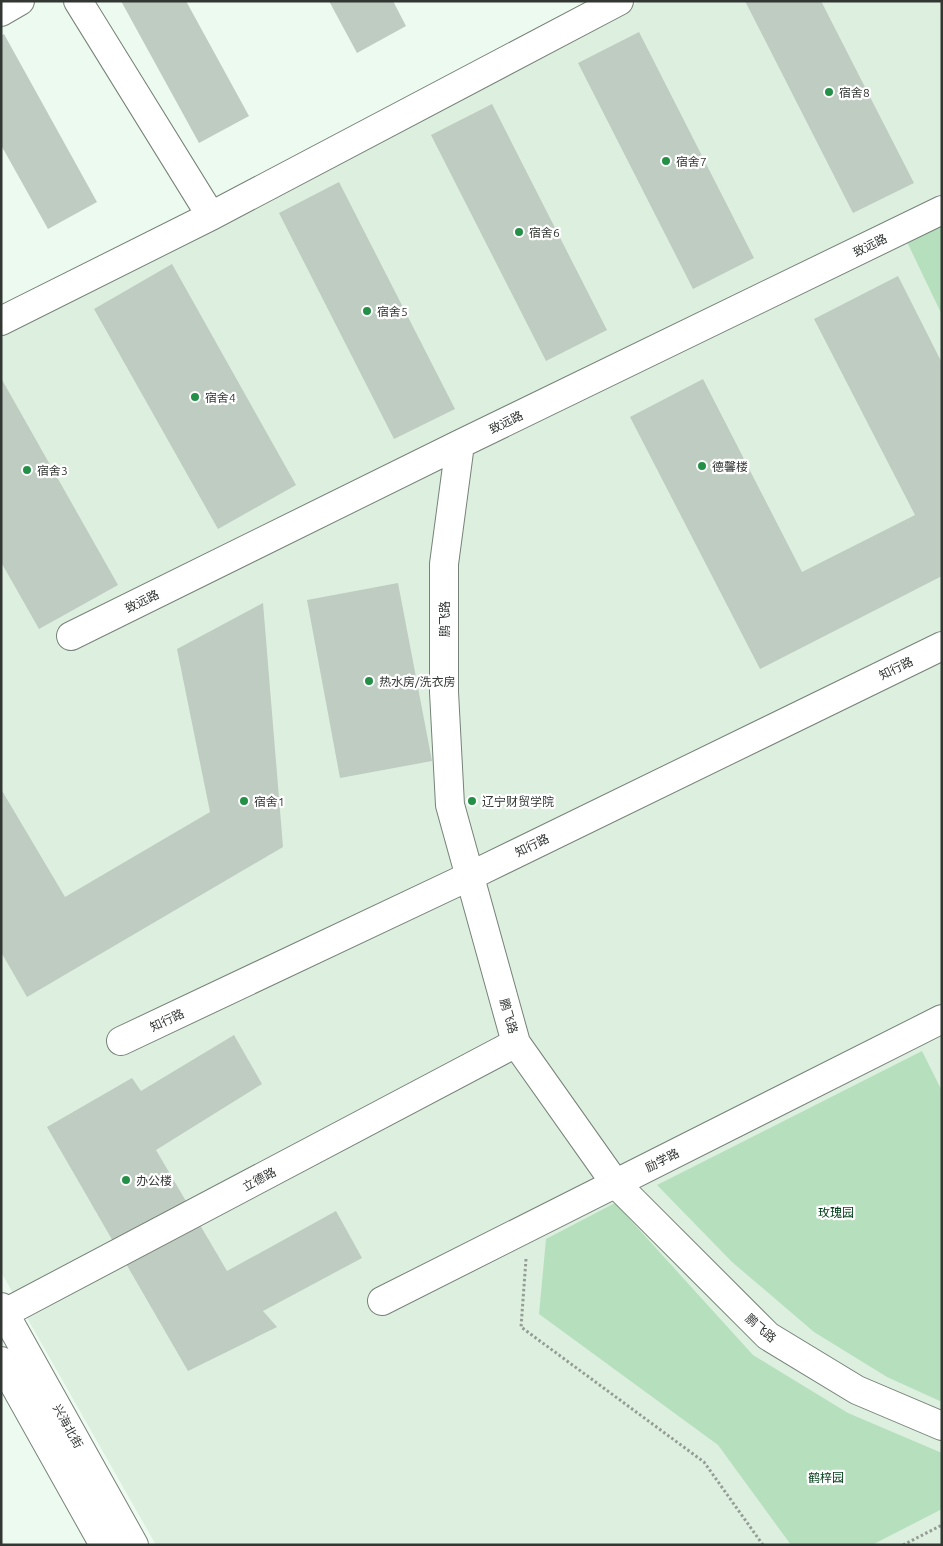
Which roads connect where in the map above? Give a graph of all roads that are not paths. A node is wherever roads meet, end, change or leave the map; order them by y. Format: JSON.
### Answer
{"nodes":[{"id":1,"x":20,"y":1,"type":"edge"},
{"id":2,"x":78,"y":1,"type":"edge"},
{"id":3,"x":619,"y":1,"type":"edge"},
{"id":4,"x":1,"y":12,"type":"edge"},
{"id":5,"x":942,"y":210,"type":"edge"},
{"id":6,"x":211,"y":216,"type":"junction"},
{"id":7,"x":1,"y":321,"type":"edge"},
{"id":8,"x":460,"y":444,"type":"junction"},
{"id":9,"x":71,"y":636,"type":"dead end"},
{"id":10,"x":942,"y":646,"type":"edge"},
{"id":11,"x":470,"y":876,"type":"junction"},
{"id":12,"x":942,"y":1019,"type":"edge"},
{"id":13,"x":121,"y":1042,"type":"dead end"},
{"id":14,"x":516,"y":1042,"type":"junction"},
{"id":15,"x":615,"y":1183,"type":"junction"},
{"id":16,"x":382,"y":1301,"type":"dead end"},
{"id":17,"x":2,"y":1312,"type":"edge"},
{"id":18,"x":1,"y":1361,"type":"edge"},
{"id":19,"x":942,"y":1426,"type":"edge"},
{"id":20,"x":104,"y":1545,"type":"edge"},
{"id":21,"x":134,"y":1545,"type":"edge"}],
"edges":[{"from":1,"to":4,"type":"street"},
{"from":2,"to":6,"type":"street"},
{"from":3,"to":6,"type":"street"},
{"from":5,"to":8,"type":"street","name":"致远路"},
{"from":6,"to":7,"type":"street"},
{"from":8,"to":9,"type":"street","name":"致远路"},
{"from":8,"to":11,"type":"street","name":"鹏飞路"},
{"from":10,"to":11,"type":"street","name":"知行路"},
{"from":11,"to":13,"type":"street","name":"知行路"},
{"from":11,"to":14,"type":"street","name":"鹏飞路"},
{"from":12,"to":15,"type":"street","name":"励学路"},
{"from":14,"to":15,"type":"street","name":"鹏飞路"},
{"from":14,"to":17,"type":"street","name":"立德路"},
{"from":15,"to":16,"type":"street","name":"励学路"},
{"from":15,"to":19,"type":"street","name":"鹏飞路"},
{"from":17,"to":21,"type":"street","name":"兴海北街"},
{"from":18,"to":20,"type":"street"}]}
